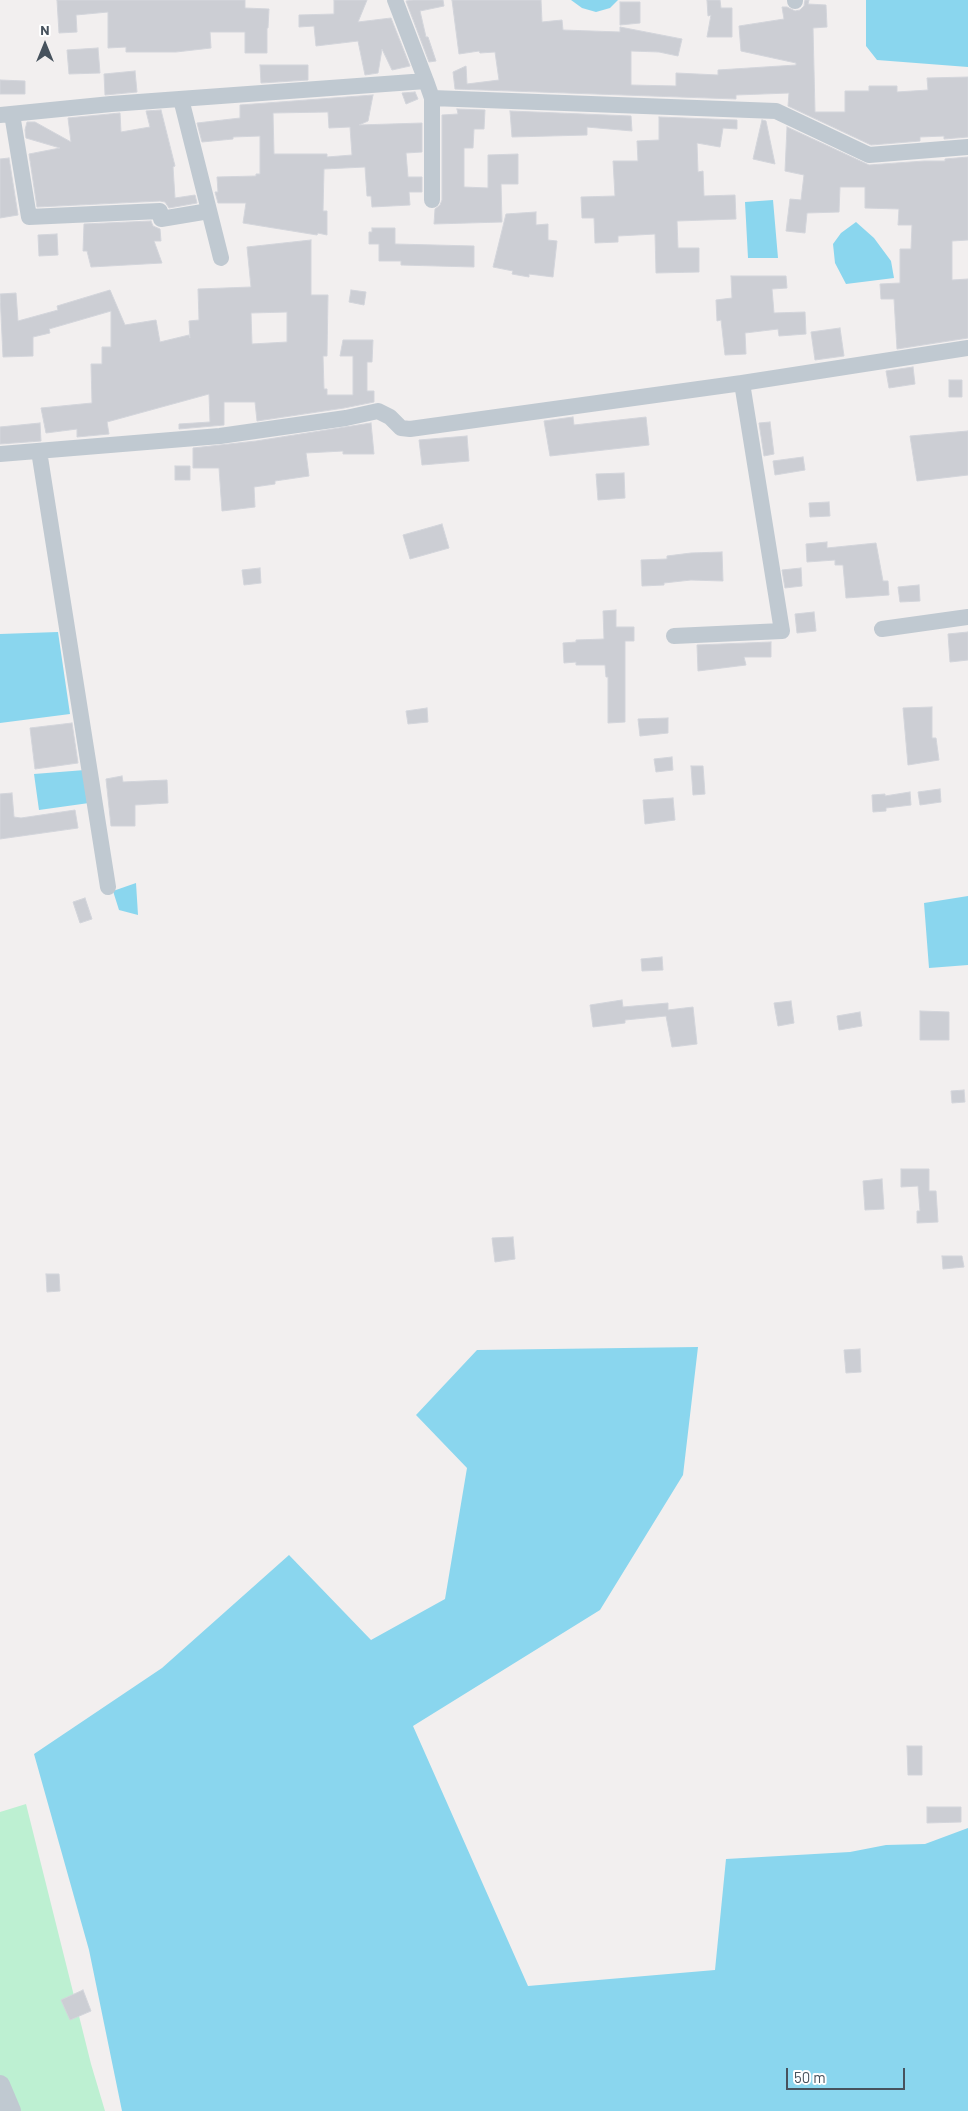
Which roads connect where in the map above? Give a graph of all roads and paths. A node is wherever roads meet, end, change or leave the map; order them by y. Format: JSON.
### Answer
{"nodes":[{"id":1,"x":395,"y":0,"type":"edge"},
{"id":2,"x":426,"y":81,"type":"junction"},
{"id":3,"x":432,"y":98,"type":"junction"},
{"id":4,"x":181,"y":99,"type":"junction"},
{"id":5,"x":6,"y":115,"type":"edge"},
{"id":6,"x":968,"y":147,"type":"edge"},
{"id":7,"x":432,"y":200,"type":"dead end"},
{"id":8,"x":209,"y":211,"type":"junction"},
{"id":9,"x":221,"y":258,"type":"dead end"},
{"id":10,"x":968,"y":348,"type":"edge"},
{"id":11,"x":742,"y":383,"type":"junction"},
{"id":12,"x":39,"y":451,"type":"junction"},
{"id":13,"x":0,"y":454,"type":"edge"},
{"id":14,"x":968,"y":617,"type":"edge"},
{"id":15,"x":882,"y":629,"type":"dead end"},
{"id":16,"x":674,"y":636,"type":"dead end"},
{"id":17,"x":108,"y":887,"type":"dead end"},
{"id":18,"x":0,"y":2085,"type":"edge"},
{"id":19,"x":11,"y":2111,"type":"edge"}],
"edges":[{"from":1,"to":2,"type":"street"},
{"from":2,"to":3,"type":"street"},
{"from":2,"to":4,"type":"street"},
{"from":3,"to":6,"type":"street"},
{"from":3,"to":7,"type":"street"},
{"from":4,"to":5,"type":"street"},
{"from":4,"to":8,"type":"street"},
{"from":5,"to":8,"type":"street"},
{"from":8,"to":9,"type":"street"},
{"from":10,"to":11,"type":"street"},
{"from":11,"to":12,"type":"street"},
{"from":11,"to":16,"type":"street"},
{"from":12,"to":13,"type":"street"},
{"from":12,"to":17,"type":"street"},
{"from":14,"to":15,"type":"street"},
{"from":18,"to":19,"type":"street"}]}
